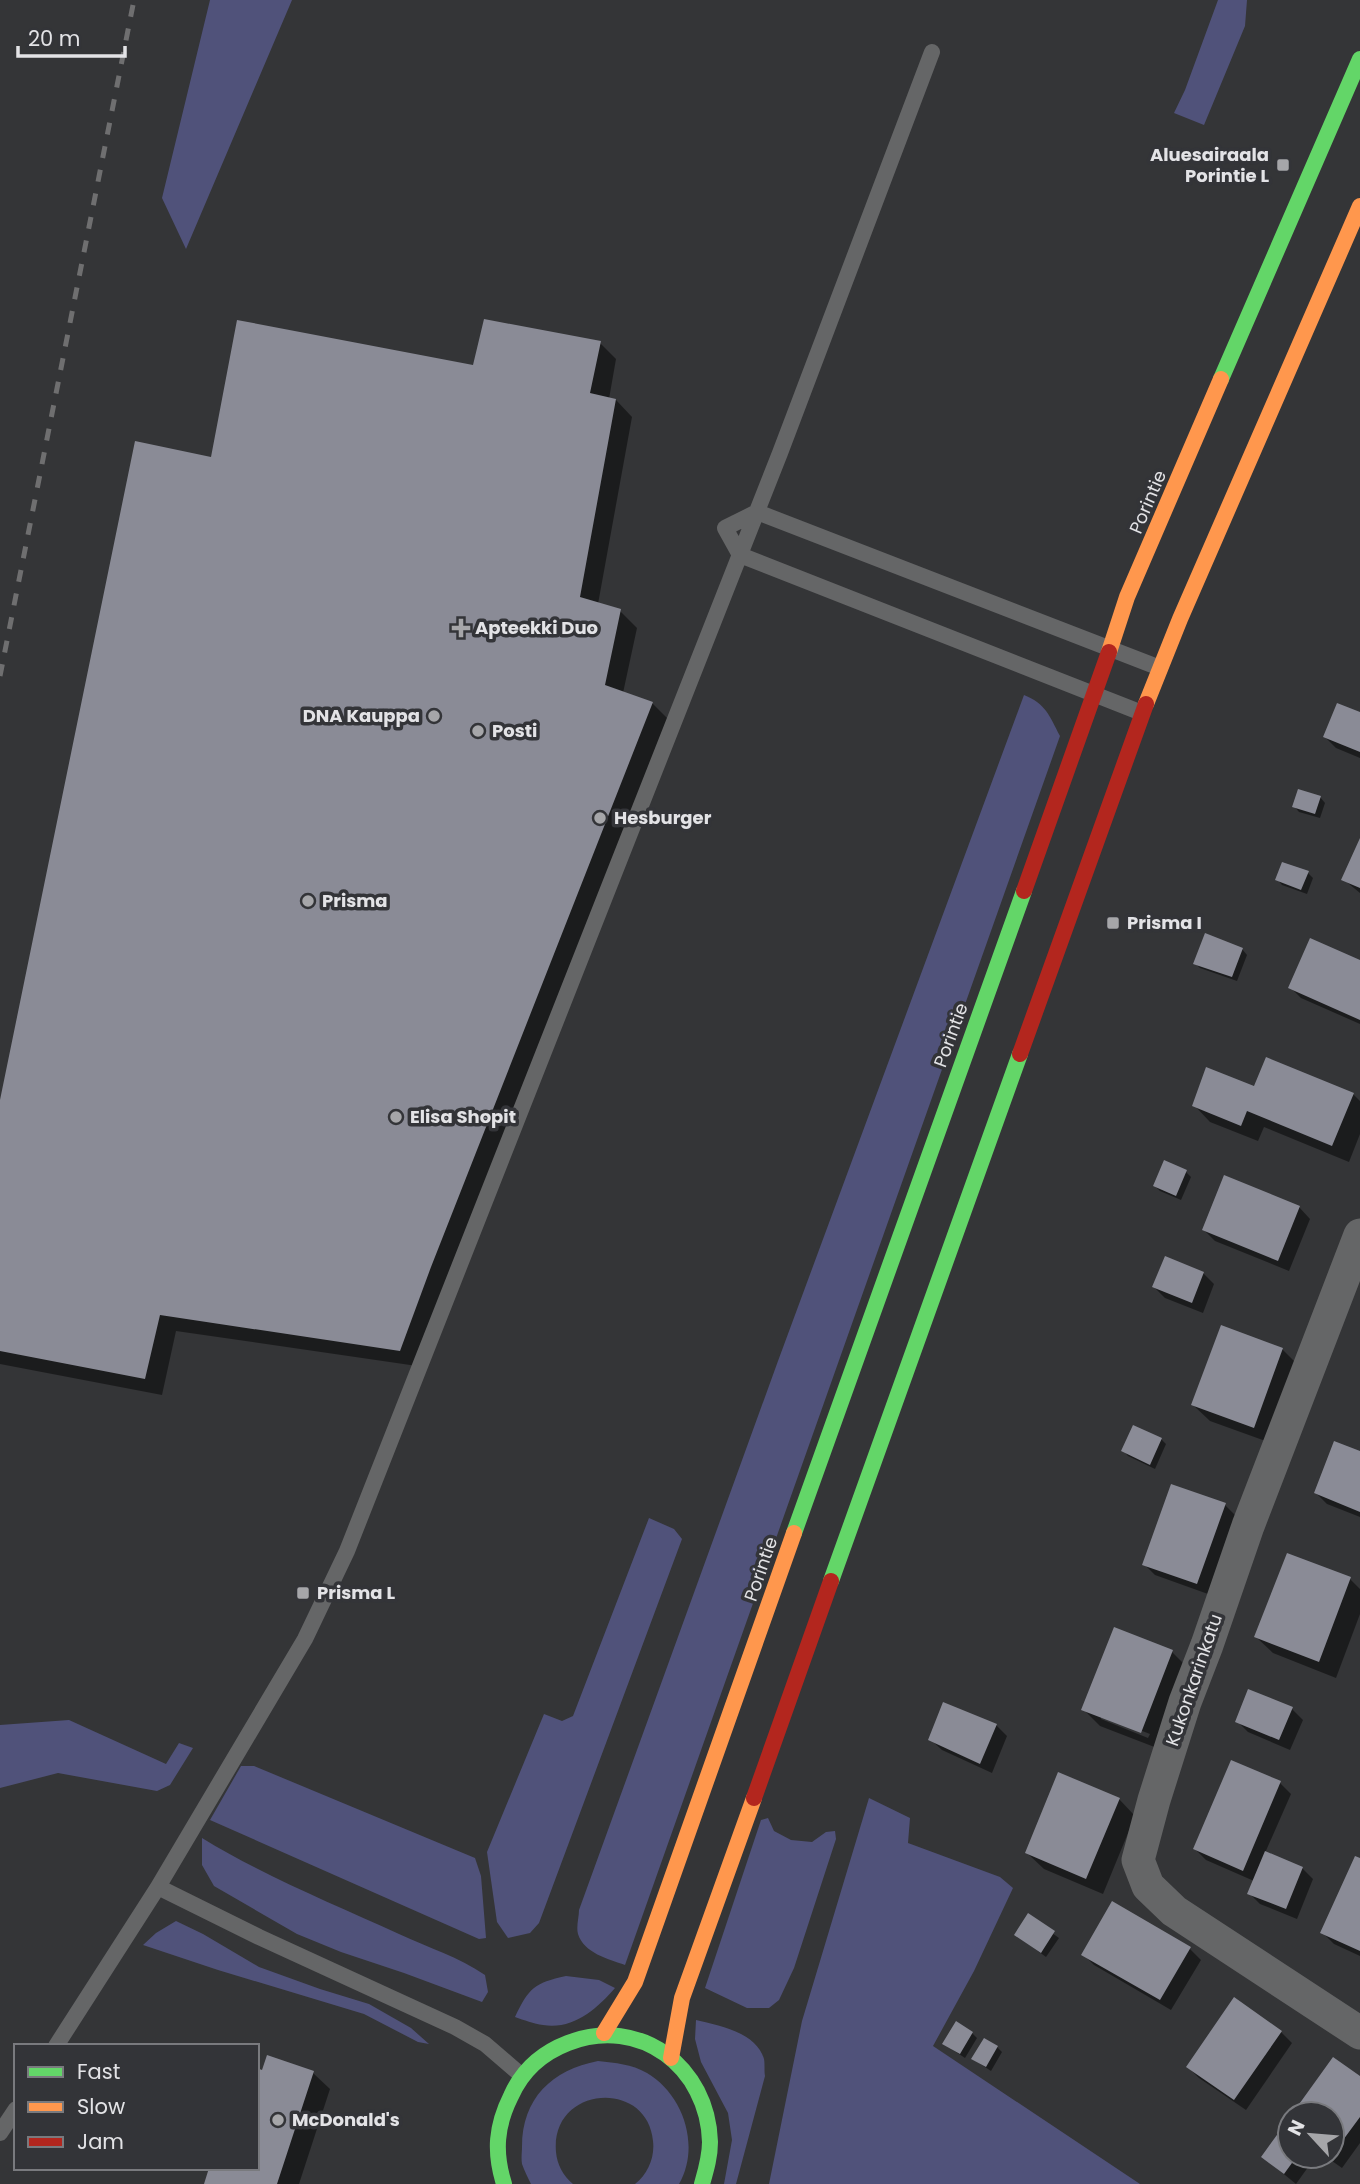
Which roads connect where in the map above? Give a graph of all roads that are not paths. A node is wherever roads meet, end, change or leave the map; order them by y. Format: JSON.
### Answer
{"nodes":[{"id":1,"x":932,"y":52,"type":"dead end"},
{"id":2,"x":1360,"y":59,"type":"edge"},
{"id":3,"x":1360,"y":206,"type":"edge"},
{"id":4,"x":757,"y":512,"type":"junction"},
{"id":5,"x":740,"y":555,"type":"junction"},
{"id":6,"x":1110,"y":650,"type":"junction"},
{"id":7,"x":1160,"y":668,"type":"junction"},
{"id":8,"x":1094,"y":696,"type":"junction"},
{"id":9,"x":1142,"y":713,"type":"junction"},
{"id":10,"x":1360,"y":1235,"type":"edge"},
{"id":11,"x":158,"y":1887,"type":"junction"},
{"id":12,"x":1360,"y":2032,"type":"edge"},
{"id":13,"x":604,"y":2034,"type":"junction"},
{"id":14,"x":57,"y":2044,"type":"edge"},
{"id":15,"x":671,"y":2058,"type":"junction"},
{"id":16,"x":521,"y":2075,"type":"junction"},
{"id":17,"x":14,"y":2112,"type":"edge"},
{"id":18,"x":0,"y":2133,"type":"edge"},
{"id":19,"x":497,"y":2164,"type":"junction"},
{"id":20,"x":485,"y":2184,"type":"edge"},
{"id":21,"x":504,"y":2184,"type":"edge"},
{"id":22,"x":702,"y":2184,"type":"edge"}],
"edges":[{"from":1,"to":4,"type":"lane"},
{"from":2,"to":6,"type":"main road","name":"Porintie"},
{"from":3,"to":7,"type":"main road"},
{"from":4,"to":5,"type":"lane"},
{"from":4,"to":5,"type":"lane"},
{"from":4,"to":6,"type":"lane"},
{"from":5,"to":8,"type":"lane"},
{"from":5,"to":11,"type":"lane"},
{"from":6,"to":7,"type":"lane"},
{"from":6,"to":8,"type":"main road","name":"Porintie"},
{"from":7,"to":9,"type":"main road"},
{"from":8,"to":9,"type":"lane"},
{"from":8,"to":13,"type":"main road","name":"Porintie"},
{"from":9,"to":15,"type":"main road"},
{"from":10,"to":12,"type":"street","name":"Kukonkarinkatu"},
{"from":11,"to":14,"type":"lane"},
{"from":11,"to":16,"type":"lane"},
{"from":13,"to":15,"type":"main road"},
{"from":13,"to":16,"type":"main road"},
{"from":15,"to":22,"type":"main road"},
{"from":16,"to":19,"type":"main road"},
{"from":17,"to":18,"type":"lane"},
{"from":19,"to":20,"type":"main road"},
{"from":19,"to":21,"type":"main road"}]}
